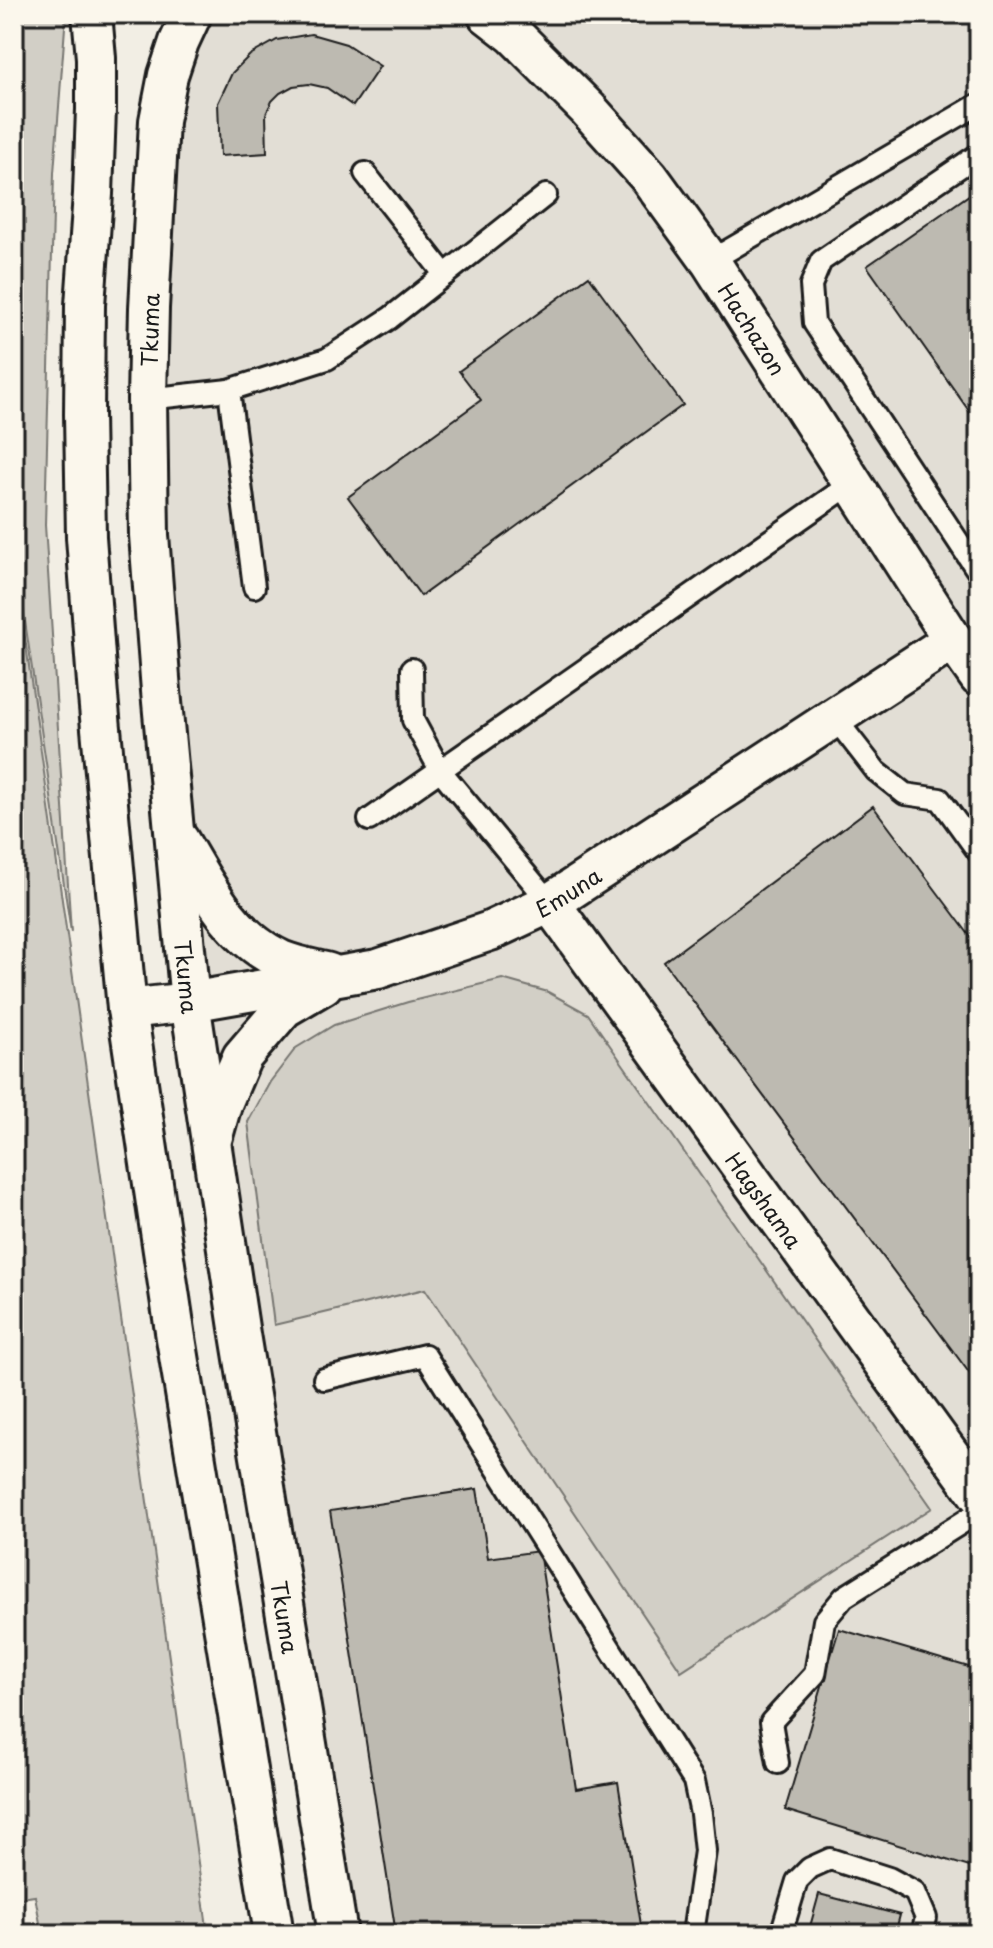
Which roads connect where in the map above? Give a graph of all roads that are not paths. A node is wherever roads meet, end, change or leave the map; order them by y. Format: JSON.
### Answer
{"nodes":[{"id":1,"x":92,"y":14,"type":"edge"},
{"id":2,"x":192,"y":14,"type":"edge"},
{"id":3,"x":487,"y":14,"type":"edge"},
{"id":4,"x":979,"y":104,"type":"edge"},
{"id":5,"x":979,"y":154,"type":"edge"},
{"id":6,"x":365,"y":173,"type":"dead end"},
{"id":7,"x":546,"y":195,"type":"dead end"},
{"id":8,"x":710,"y":261,"type":"junction"},
{"id":9,"x":445,"y":275,"type":"junction"},
{"id":10,"x":229,"y":390,"type":"junction"},
{"id":11,"x":147,"y":399,"type":"junction"},
{"id":12,"x":852,"y":483,"type":"junction"},
{"id":13,"x":979,"y":573,"type":"edge"},
{"id":14,"x":254,"y":587,"type":"dead end"},
{"id":15,"x":953,"y":640,"type":"junction"},
{"id":16,"x":412,"y":669,"type":"dead end"},
{"id":17,"x":979,"y":677,"type":"edge"},
{"id":18,"x":834,"y":717,"type":"junction"},
{"id":19,"x":440,"y":770,"type":"junction"},
{"id":20,"x":369,"y":820,"type":"dead end"},
{"id":21,"x":174,"y":833,"type":"junction"},
{"id":22,"x":979,"y":853,"type":"edge"},
{"id":23,"x":550,"y":903,"type":"junction"},
{"id":24,"x":339,"y":976,"type":"junction"},
{"id":25,"x":190,"y":1002,"type":"junction"},
{"id":26,"x":127,"y":1009,"type":"junction"},
{"id":27,"x":211,"y":1142,"type":"junction"},
{"id":28,"x":324,"y":1379,"type":"dead end"},
{"id":29,"x":979,"y":1495,"type":"edge"},
{"id":30,"x":979,"y":1512,"type":"edge"},
{"id":31,"x":778,"y":1763,"type":"dead end"},
{"id":32,"x":274,"y":1934,"type":"edge"},
{"id":33,"x":338,"y":1934,"type":"edge"},
{"id":34,"x":693,"y":1934,"type":"edge"},
{"id":35,"x":781,"y":1934,"type":"edge"},
{"id":36,"x":922,"y":1934,"type":"edge"}],
"edges":[{"from":1,"to":26,"type":"street"},
{"from":2,"to":11,"type":"street","name":"Tkuma"},
{"from":3,"to":8,"type":"street","name":"Hachazon"},
{"from":4,"to":8,"type":"lane"},
{"from":5,"to":13,"type":"lane"},
{"from":6,"to":9,"type":"lane"},
{"from":7,"to":9,"type":"lane"},
{"from":8,"to":12,"type":"street","name":"Hachazon"},
{"from":9,"to":10,"type":"lane"},
{"from":10,"to":11,"type":"lane"},
{"from":10,"to":14,"type":"lane"},
{"from":11,"to":21,"type":"street","name":"Tkuma"},
{"from":12,"to":15,"type":"street","name":"Hachazon"},
{"from":12,"to":19,"type":"lane"},
{"from":15,"to":17,"type":"street","name":"Hachazon"},
{"from":15,"to":18,"type":"street","name":"Emuna"},
{"from":16,"to":19,"type":"lane"},
{"from":18,"to":22,"type":"lane"},
{"from":18,"to":23,"type":"street","name":"Emuna"},
{"from":19,"to":20,"type":"lane"},
{"from":19,"to":23,"type":"lane"},
{"from":21,"to":24,"type":"street"},
{"from":21,"to":25,"type":"street","name":"Tkuma"},
{"from":23,"to":24,"type":"street","name":"Emuna"},
{"from":23,"to":29,"type":"street","name":"Hagshama"},
{"from":24,"to":25,"type":"street","name":"Emuna"},
{"from":24,"to":27,"type":"street"},
{"from":25,"to":26,"type":"street","name":"Emuna"},
{"from":25,"to":27,"type":"street","name":"Tkuma"},
{"from":26,"to":32,"type":"street"},
{"from":27,"to":33,"type":"street","name":"Tkuma"},
{"from":28,"to":34,"type":"lane"},
{"from":30,"to":31,"type":"lane"},
{"from":35,"to":36,"type":"lane"}]}
